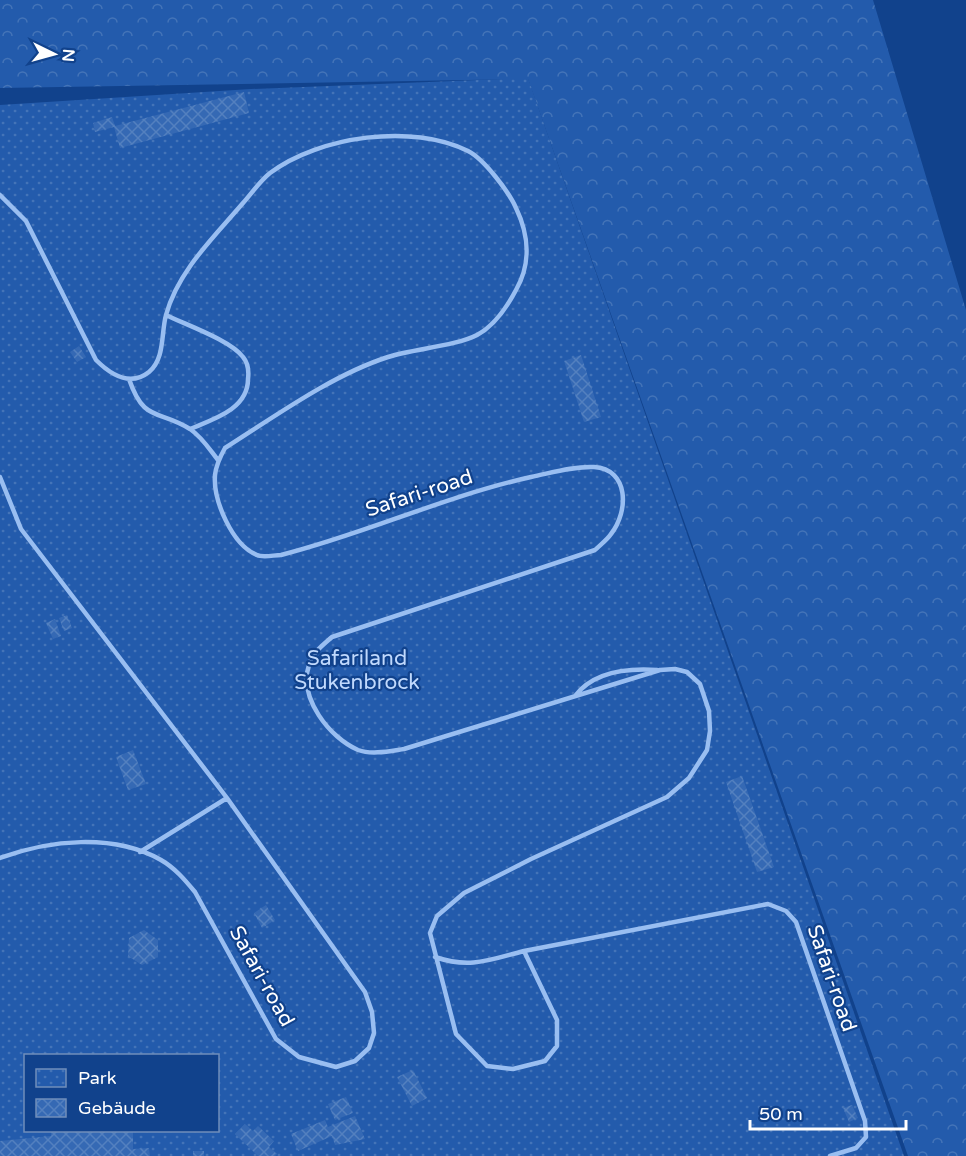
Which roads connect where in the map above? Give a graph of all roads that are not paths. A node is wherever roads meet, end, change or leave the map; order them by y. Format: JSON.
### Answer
{"nodes":[{"id":1,"x":0,"y":195,"type":"edge"},
{"id":2,"x":166,"y":315,"type":"junction"},
{"id":3,"x":129,"y":379,"type":"junction"},
{"id":4,"x":190,"y":429,"type":"junction"},
{"id":5,"x":218,"y":460,"type":"junction"},
{"id":6,"x":0,"y":477,"type":"edge"},
{"id":7,"x":660,"y":670,"type":"junction"},
{"id":8,"x":574,"y":697,"type":"junction"},
{"id":9,"x":227,"y":798,"type":"junction"},
{"id":10,"x":140,"y":852,"type":"junction"},
{"id":11,"x":0,"y":858,"type":"edge"},
{"id":12,"x":524,"y":951,"type":"junction"},
{"id":13,"x":435,"y":957,"type":"junction"},
{"id":14,"x":830,"y":1156,"type":"edge"}],
"edges":[{"from":1,"to":3,"type":"lane"},
{"from":2,"to":3,"type":"lane"},
{"from":2,"to":4,"type":"lane"},
{"from":2,"to":5,"type":"lane"},
{"from":3,"to":4,"type":"lane"},
{"from":4,"to":5,"type":"lane"},
{"from":5,"to":8,"type":"lane","name":"Safari-road"},
{"from":6,"to":9,"type":"lane","name":"Safari-road"},
{"from":7,"to":8,"type":"lane","name":"Safari-road"},
{"from":7,"to":8,"type":"lane"},
{"from":7,"to":13,"type":"lane","name":"Safari-road"},
{"from":9,"to":10,"type":"lane"},
{"from":9,"to":10,"type":"lane","name":"Safari-road"},
{"from":10,"to":11,"type":"lane","name":"Safari-road"},
{"from":12,"to":13,"type":"lane","name":"Safari-road"},
{"from":12,"to":13,"type":"lane","name":"Safari-road"},
{"from":12,"to":14,"type":"lane","name":"Safari-road"}]}
